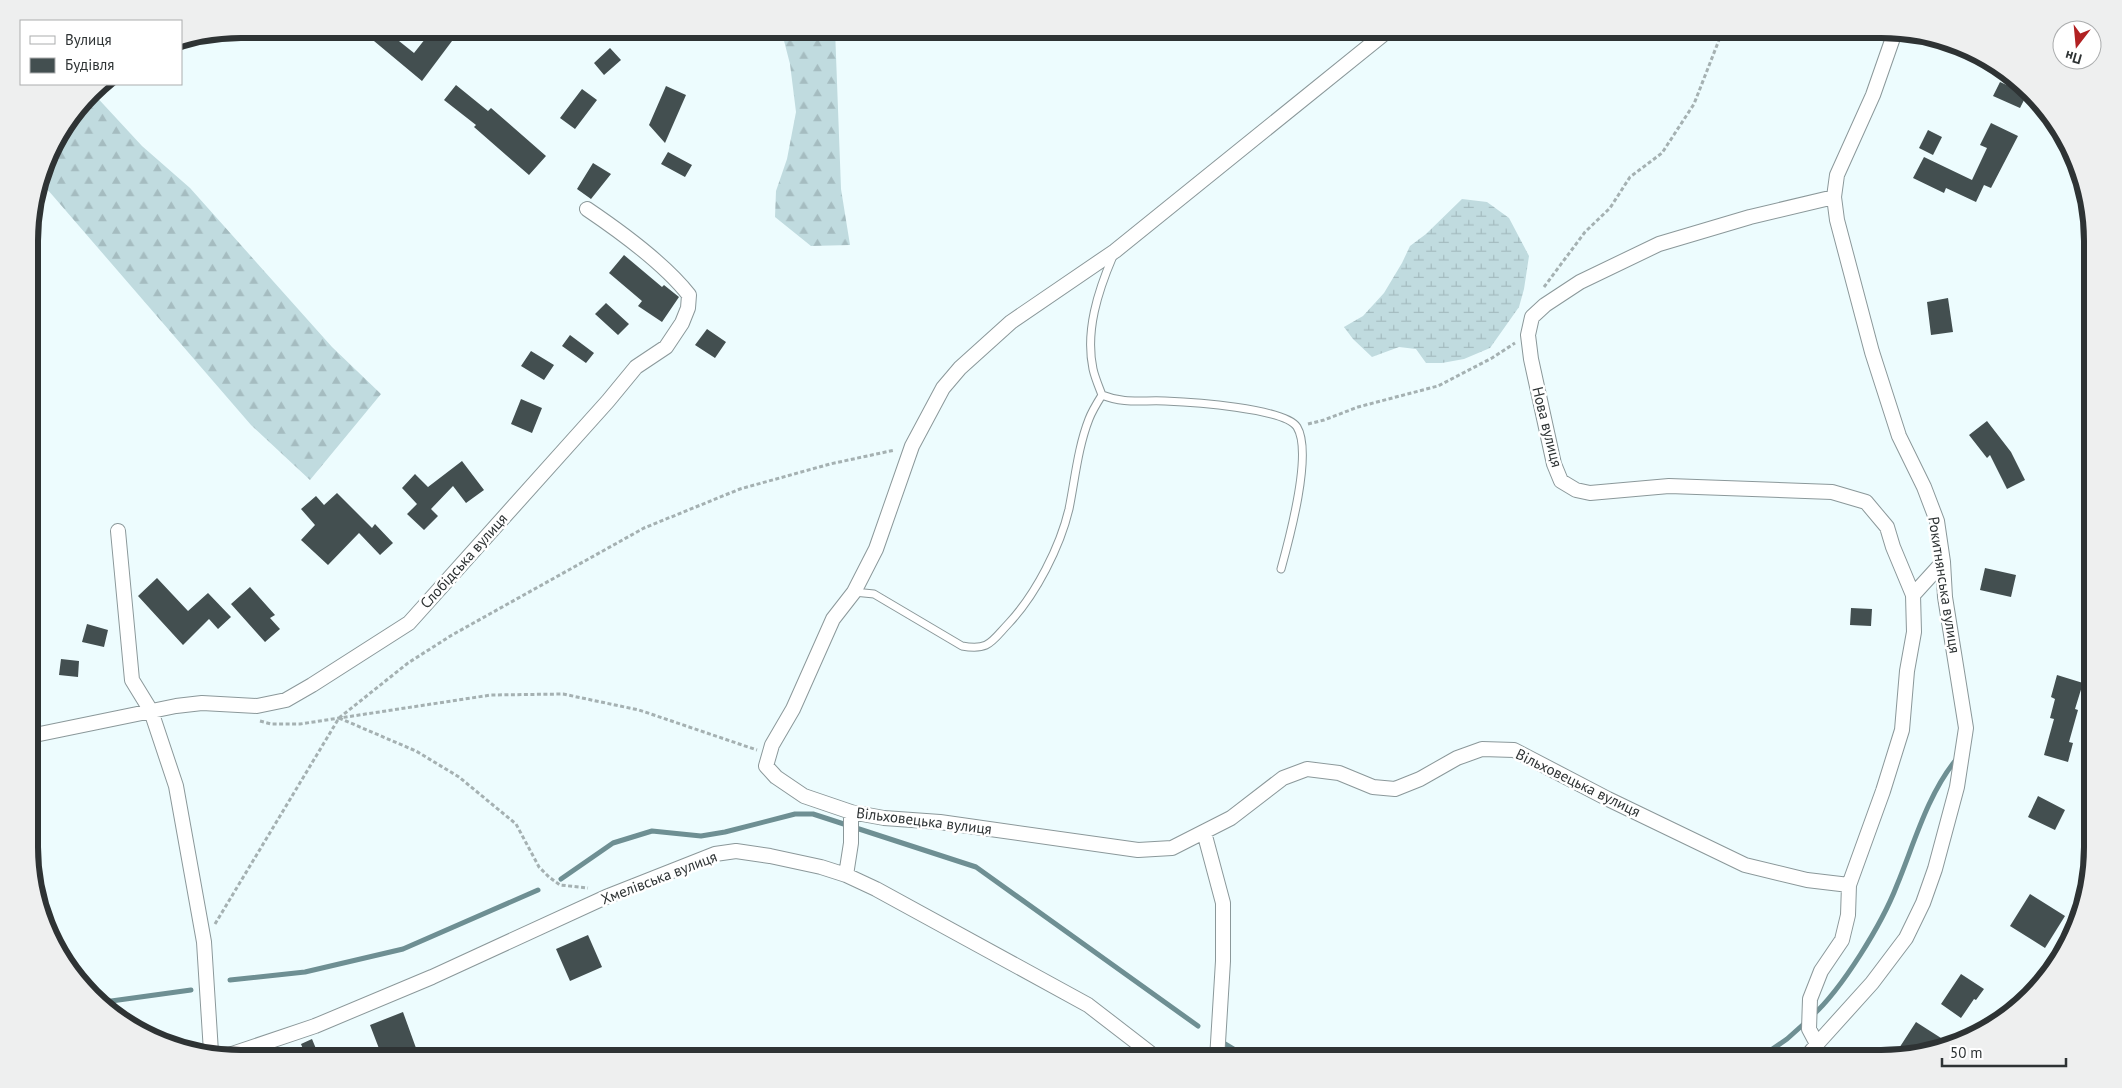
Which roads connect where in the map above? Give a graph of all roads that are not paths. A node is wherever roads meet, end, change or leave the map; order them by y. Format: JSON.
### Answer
{"nodes":[{"id":1,"x":1379,"y":38,"type":"edge"},
{"id":2,"x":1893,"y":38,"type":"edge"},
{"id":3,"x":1834,"y":197,"type":"junction"},
{"id":4,"x":587,"y":209,"type":"dead end"},
{"id":5,"x":1115,"y":251,"type":"junction"},
{"id":6,"x":1102,"y":396,"type":"junction"},
{"id":7,"x":118,"y":531,"type":"dead end"},
{"id":8,"x":1943,"y":562,"type":"junction"},
{"id":9,"x":1281,"y":569,"type":"dead end"},
{"id":10,"x":854,"y":592,"type":"junction"},
{"id":11,"x":1913,"y":595,"type":"junction"},
{"id":12,"x":151,"y":711,"type":"junction"},
{"id":13,"x":38,"y":734,"type":"edge"},
{"id":14,"x":851,"y":816,"type":"junction"},
{"id":15,"x":1204,"y":832,"type":"junction"},
{"id":16,"x":846,"y":875,"type":"junction"},
{"id":17,"x":1849,"y":885,"type":"junction"},
{"id":18,"x":1817,"y":1044,"type":"junction"},
{"id":19,"x":211,"y":1049,"type":"edge"},
{"id":20,"x":244,"y":1050,"type":"edge"},
{"id":21,"x":1146,"y":1050,"type":"edge"},
{"id":22,"x":1218,"y":1050,"type":"edge"},
{"id":23,"x":1813,"y":1050,"type":"edge"}],
"edges":[{"from":1,"to":5,"type":"street"},
{"from":2,"to":3,"type":"street","name":"Рокитнянська вулиця"},
{"from":3,"to":8,"type":"street","name":"Рокитнянська вулиця"},
{"from":3,"to":11,"type":"street","name":"Нова вулиця"},
{"from":4,"to":12,"type":"street","name":"Слобідська вулиця"},
{"from":5,"to":6,"type":"lane"},
{"from":5,"to":10,"type":"street"},
{"from":6,"to":9,"type":"lane"},
{"from":6,"to":10,"type":"lane"},
{"from":7,"to":12,"type":"street"},
{"from":8,"to":11,"type":"street"},
{"from":8,"to":18,"type":"street","name":"Рокитнянська вулиця"},
{"from":10,"to":14,"type":"street","name":"Вільховецька вулиця"},
{"from":11,"to":17,"type":"street"},
{"from":12,"to":13,"type":"street","name":"Слобідська вулиця"},
{"from":12,"to":19,"type":"street"},
{"from":14,"to":15,"type":"street","name":"Вільховецька вулиця"},
{"from":14,"to":16,"type":"street"},
{"from":15,"to":17,"type":"street","name":"Вільховецька вулиця"},
{"from":15,"to":22,"type":"street"},
{"from":16,"to":20,"type":"street","name":"Хмелівська вулиця"},
{"from":16,"to":21,"type":"street","name":"Хмелівська вулиця"},
{"from":17,"to":18,"type":"street"},
{"from":18,"to":23,"type":"street","name":"Рокитнянська вулиця"}]}
